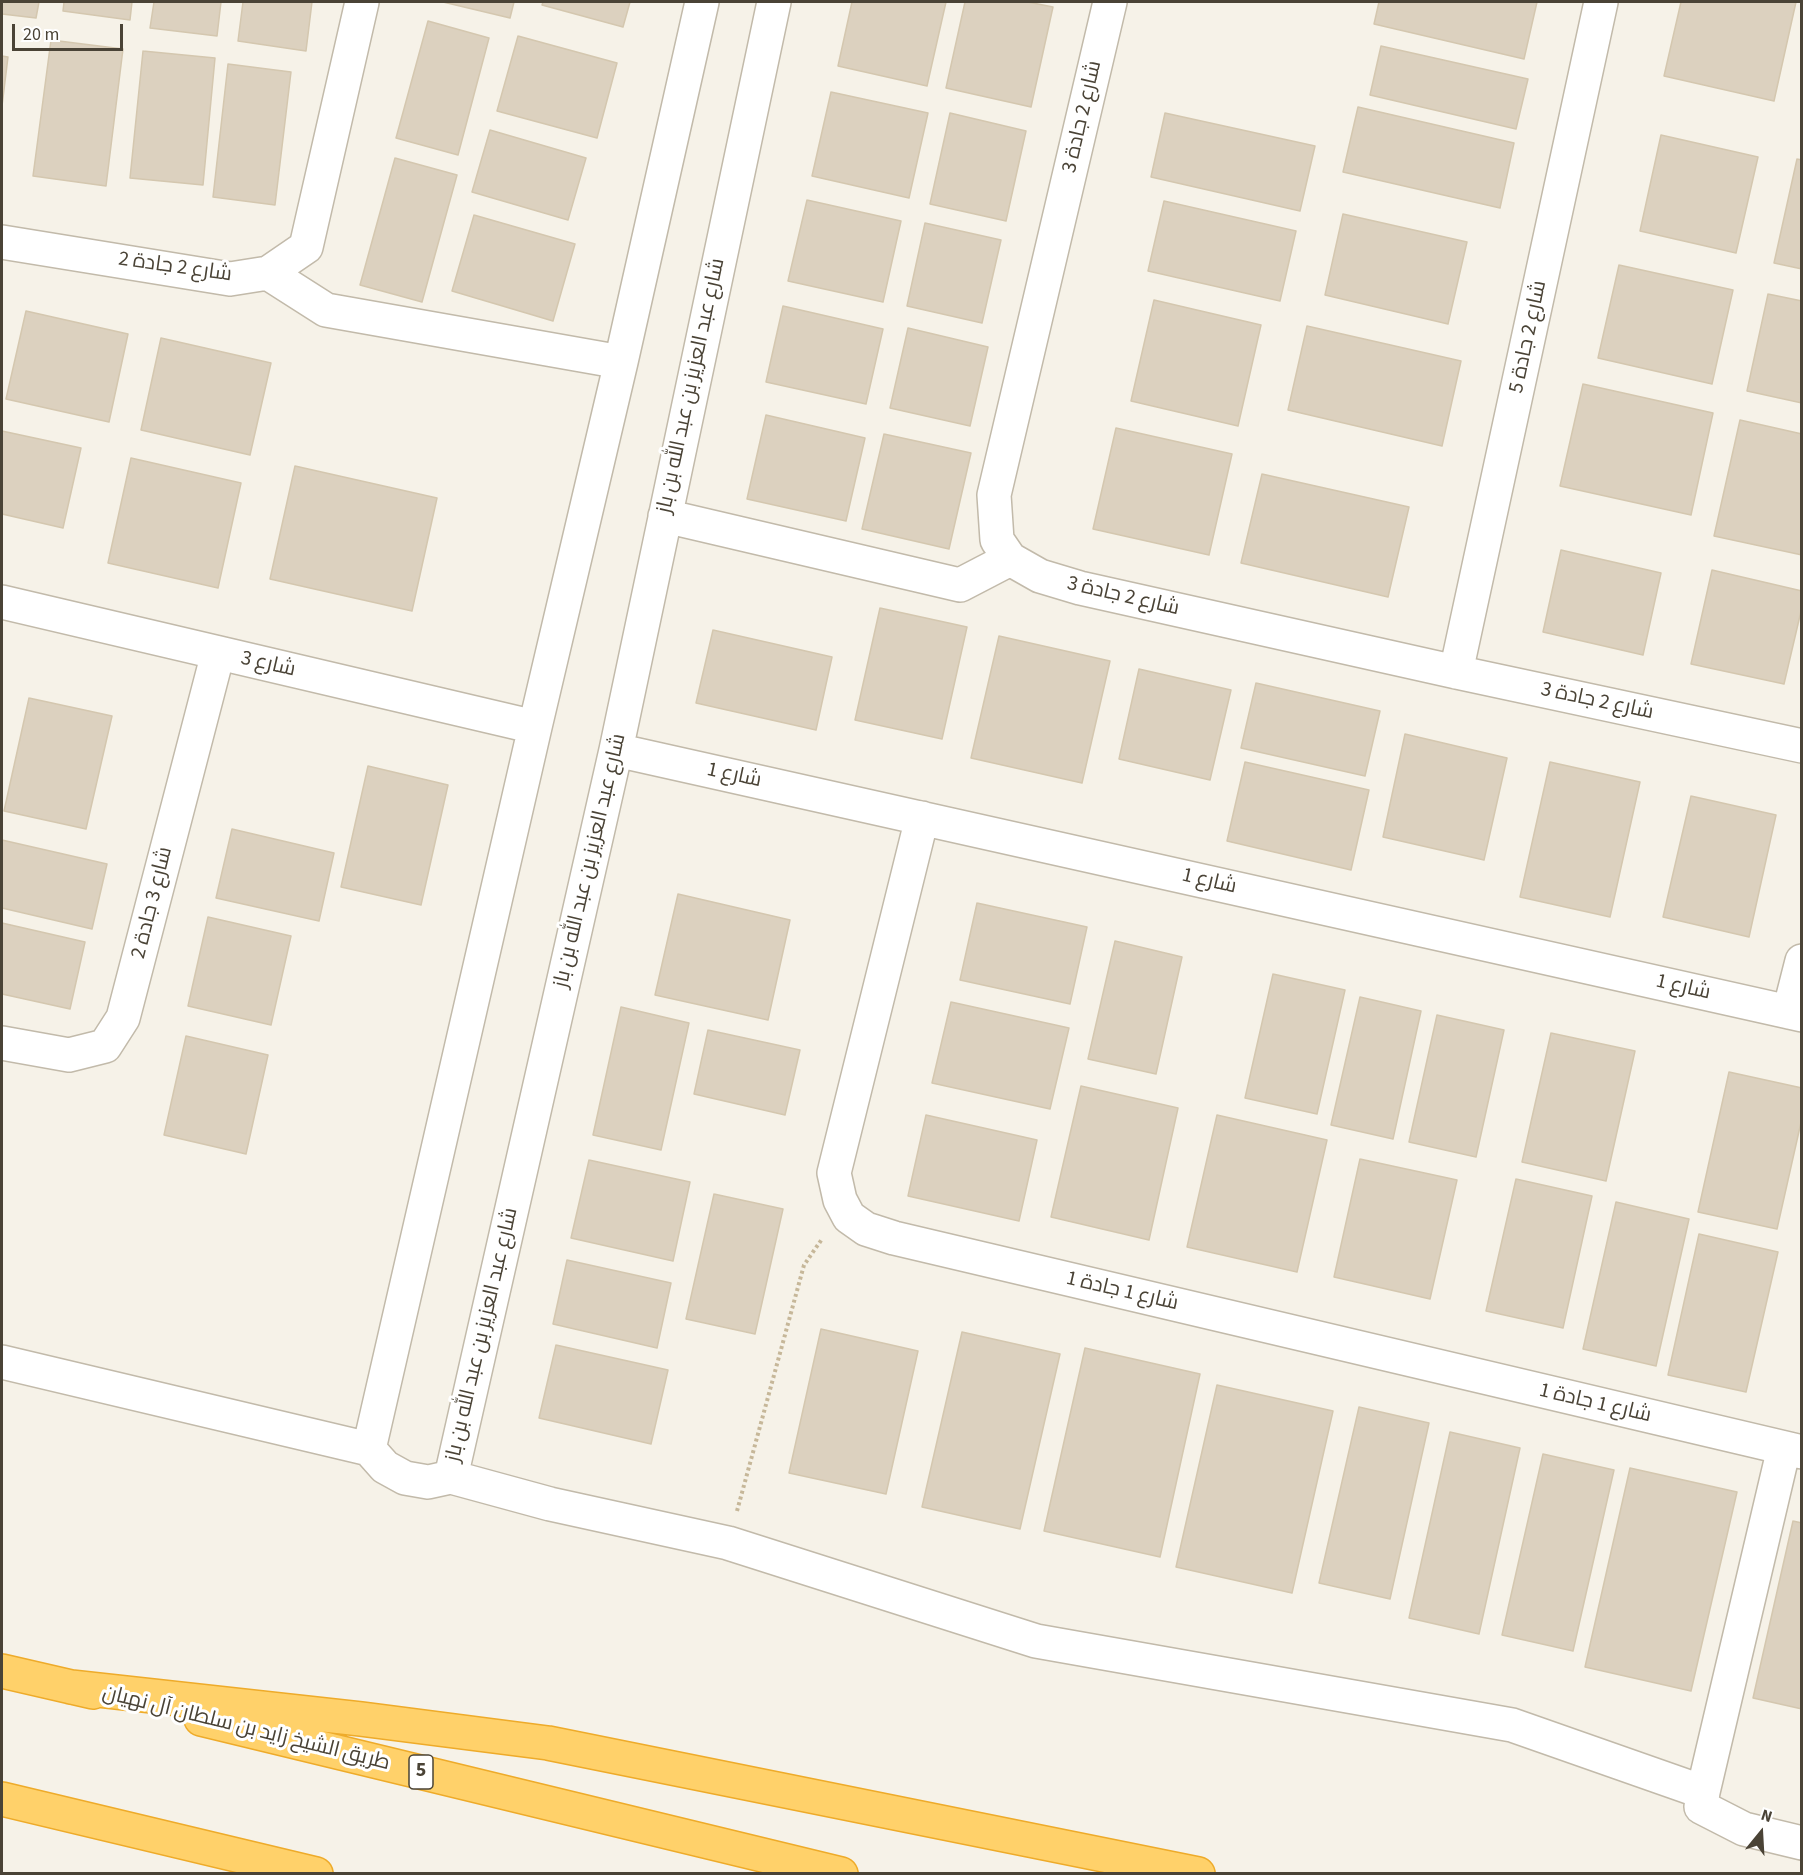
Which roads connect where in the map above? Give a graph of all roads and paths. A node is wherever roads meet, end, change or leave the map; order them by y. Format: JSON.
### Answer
{"nodes":[{"id":1,"x":362,"y":2,"type":"edge"},
{"id":2,"x":702,"y":2,"type":"edge"},
{"id":3,"x":774,"y":2,"type":"edge"},
{"id":4,"x":1110,"y":2,"type":"edge"},
{"id":5,"x":1601,"y":2,"type":"edge"},
{"id":6,"x":2,"y":242,"type":"edge"},
{"id":7,"x":268,"y":273,"type":"junction"},
{"id":8,"x":621,"y":362,"type":"junction"},
{"id":9,"x":665,"y":516,"type":"junction"},
{"id":10,"x":1010,"y":559,"type":"junction"},
{"id":11,"x":2,"y":602,"type":"edge"},
{"id":12,"x":218,"y":653,"type":"junction"},
{"id":13,"x":1456,"y":672,"type":"junction"},
{"id":14,"x":535,"y":727,"type":"junction"},
{"id":15,"x":1802,"y":746,"type":"edge"},
{"id":16,"x":616,"y":750,"type":"junction"},
{"id":17,"x":921,"y":818,"type":"junction"},
{"id":18,"x":1802,"y":961,"type":"edge"},
{"id":19,"x":1795,"y":1013,"type":"edge"},
{"id":20,"x":2,"y":1043,"type":"edge"},
{"id":21,"x":827,"y":1231,"type":"dead end"},
{"id":22,"x":2,"y":1362,"type":"edge"},
{"id":23,"x":369,"y":1449,"type":"junction"},
{"id":24,"x":1793,"y":1450,"type":"edge"},
{"id":25,"x":451,"y":1477,"type":"junction"},
{"id":26,"x":728,"y":1543,"type":"junction"},
{"id":27,"x":2,"y":1671,"type":"edge"},
{"id":28,"x":71,"y":1687,"type":"junction"},
{"id":29,"x":1703,"y":1792,"type":"junction"},
{"id":30,"x":2,"y":1799,"type":"edge"},
{"id":31,"x":1802,"y":1843,"type":"edge"},
{"id":32,"x":316,"y":1874,"type":"edge"},
{"id":33,"x":841,"y":1874,"type":"edge"},
{"id":34,"x":1198,"y":1874,"type":"edge"}],
"edges":[{"from":1,"to":7,"type":"street","name":"شارع 2 جادة 2"},
{"from":2,"to":8,"type":"street"},
{"from":3,"to":9,"type":"street","name":"شارع عبد العزيز بن عبد الله بن باز"},
{"from":4,"to":10,"type":"street","name":"شارع 2 جادة 3"},
{"from":5,"to":13,"type":"street","name":"شارع 2 جادة 5"},
{"from":6,"to":7,"type":"street","name":"شارع 2 جادة 2"},
{"from":7,"to":8,"type":"street"},
{"from":8,"to":14,"type":"street"},
{"from":9,"to":10,"type":"street"},
{"from":9,"to":16,"type":"street","name":"شارع عبد العزيز بن عبد الله بن باز"},
{"from":10,"to":13,"type":"street","name":"شارع 2 جادة 3"},
{"from":11,"to":12,"type":"street","name":"شارع 3"},
{"from":12,"to":14,"type":"street","name":"شارع 3"},
{"from":12,"to":20,"type":"street","name":"شارع 3 جادة 2"},
{"from":13,"to":15,"type":"street","name":"شارع 2 جادة 3"},
{"from":14,"to":23,"type":"street"},
{"from":16,"to":17,"type":"street","name":"شارع 1"},
{"from":16,"to":25,"type":"street","name":"شارع عبد العزيز بن عبد الله بن باز"},
{"from":17,"to":19,"type":"street","name":"شارع 1"},
{"from":17,"to":24,"type":"street","name":"شارع 1 جادة 1"},
{"from":18,"to":19,"type":"street"},
{"from":21,"to":26,"type":"path"},
{"from":22,"to":23,"type":"street"},
{"from":23,"to":25,"type":"street","name":"شارع عبد العزيز بن عبد الله بن باز"},
{"from":24,"to":29,"type":"street"},
{"from":25,"to":26,"type":"street"},
{"from":26,"to":29,"type":"street"},
{"from":27,"to":28,"type":"highway","name":"طريق الشيخ زايد بن سلطان آل نهيان","number":"5"},
{"from":28,"to":33,"type":"highway","name":"طريق الشيخ زايد بن سلطان آل نهيان","number":"5"},
{"from":28,"to":34,"type":"highway"},
{"from":29,"to":31,"type":"street"},
{"from":30,"to":32,"type":"highway"}]}
